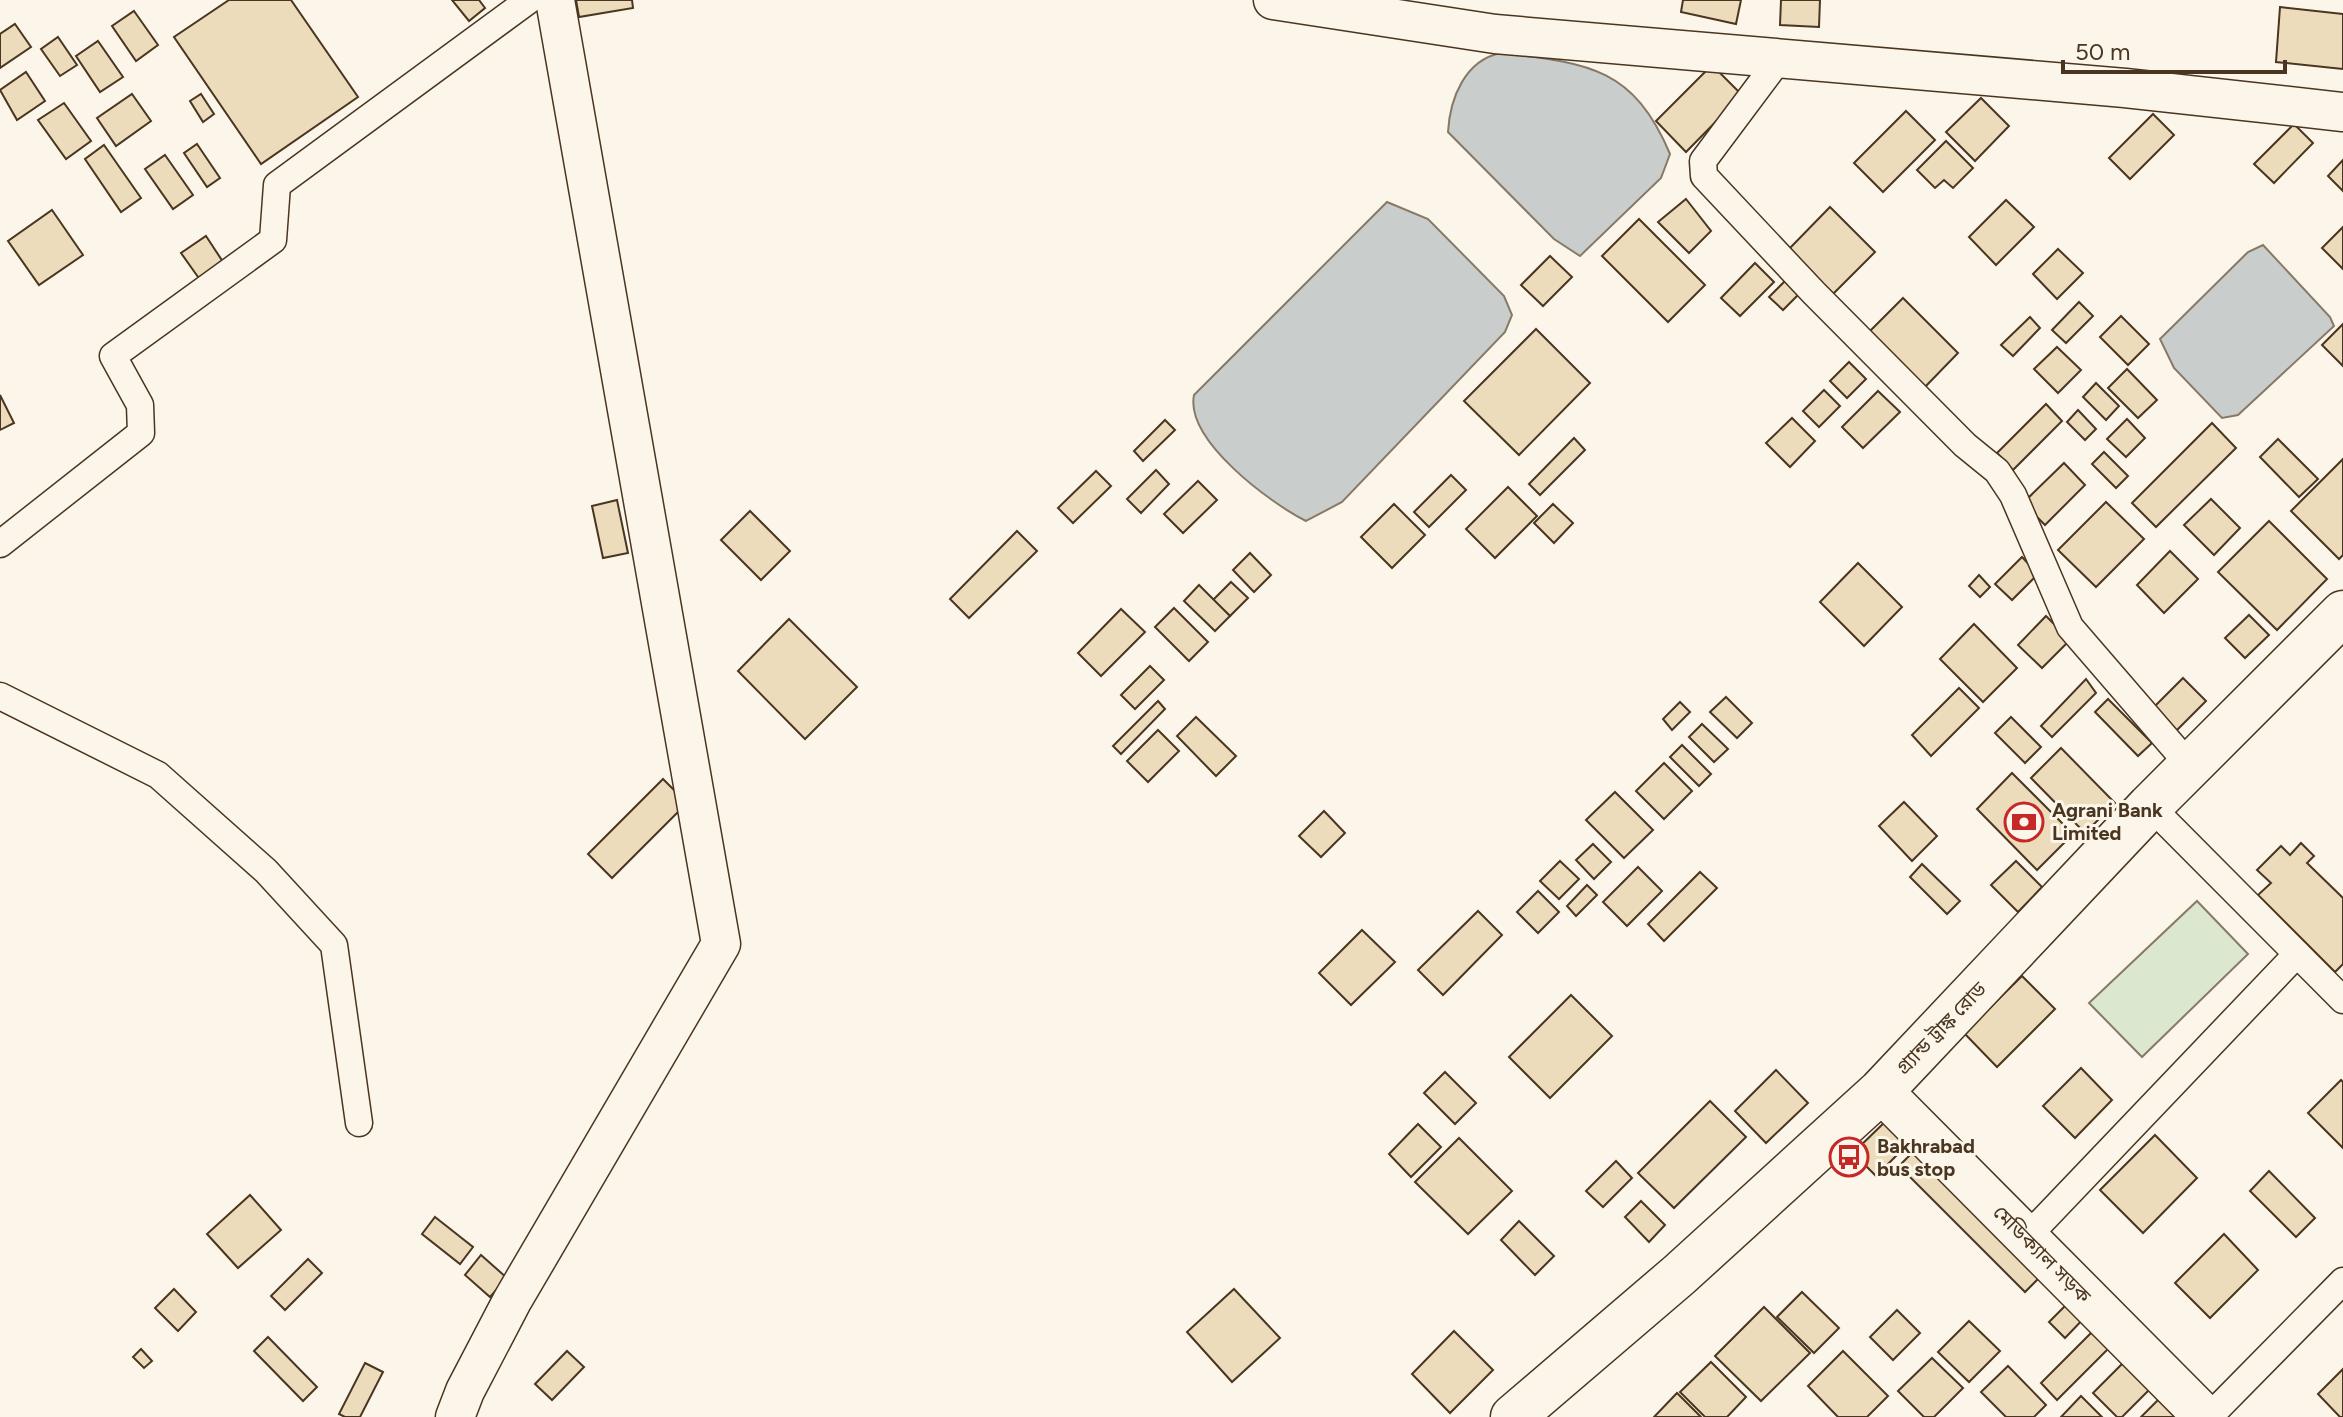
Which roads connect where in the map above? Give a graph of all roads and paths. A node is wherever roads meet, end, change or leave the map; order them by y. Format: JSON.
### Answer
{"nodes":[{"id":1,"x":529,"y":0,"type":"edge"},
{"id":2,"x":555,"y":0,"type":"edge"},
{"id":3,"x":1273,"y":0,"type":"edge"},
{"id":4,"x":1780,"y":58,"type":"junction"},
{"id":5,"x":2343,"y":112,"type":"edge"},
{"id":6,"x":0,"y":544,"type":"edge"},
{"id":7,"x":2343,"y":613,"type":"edge"},
{"id":8,"x":0,"y":696,"type":"edge"},
{"id":9,"x":2190,"y":766,"type":"junction"},
{"id":10,"x":2150,"y":806,"type":"junction"},
{"id":11,"x":2297,"y":954,"type":"junction"},
{"id":12,"x":2343,"y":1000,"type":"edge"},
{"id":13,"x":1881,"y":1091,"type":"junction"},
{"id":14,"x":359,"y":1123,"type":"dead end"},
{"id":15,"x":2026,"y":1238,"type":"junction"},
{"id":16,"x":2343,"y":1281,"type":"edge"},
{"id":17,"x":455,"y":1417,"type":"edge"},
{"id":18,"x":1513,"y":1417,"type":"edge"},
{"id":19,"x":2207,"y":1417,"type":"edge"}],
"edges":[{"from":1,"to":6,"type":"street"},
{"from":2,"to":17,"type":"main road"},
{"from":3,"to":4,"type":"main road"},
{"from":4,"to":5,"type":"main road"},
{"from":4,"to":9,"type":"street"},
{"from":7,"to":9,"type":"highway","name":"গ্র্যান্ড ট্রাঙ্ক রোড"},
{"from":8,"to":14,"type":"street"},
{"from":9,"to":10,"type":"highway","name":"গ্র্যান্ড ট্রাঙ্ক রোড"},
{"from":10,"to":11,"type":"street"},
{"from":10,"to":13,"type":"highway","name":"গ্র্যান্ড ট্রাঙ্ক রোড"},
{"from":11,"to":12,"type":"street"},
{"from":11,"to":15,"type":"street"},
{"from":13,"to":15,"type":"main road","name":"মেডিক্যাল সড়ক"},
{"from":13,"to":18,"type":"highway","name":"গ্র্যান্ড ট্রাঙ্ক রোড"},
{"from":15,"to":19,"type":"main road","name":"মেডিক্যাল সড়ক"},
{"from":16,"to":19,"type":"street"}]}
